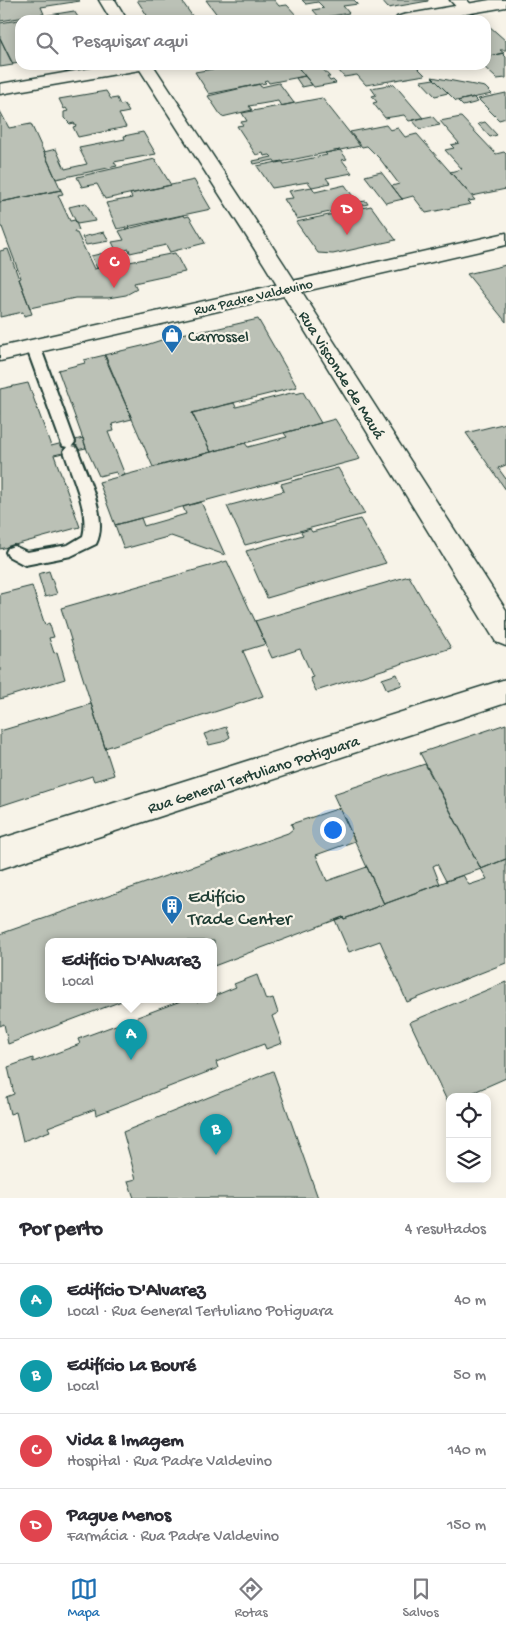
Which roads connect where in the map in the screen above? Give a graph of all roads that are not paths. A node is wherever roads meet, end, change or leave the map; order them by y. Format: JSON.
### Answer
{"nodes":[{"id":1,"x":107,"y":0,"type":"edge"},
{"id":2,"x":504,"y":3,"type":"edge"},
{"id":3,"x":462,"y":4,"type":"edge"},
{"id":4,"x":116,"y":15,"type":"edge"},
{"id":5,"x":421,"y":15,"type":"edge"},
{"id":6,"x":111,"y":70,"type":"edge"},
{"id":7,"x":148,"y":70,"type":"edge"},
{"id":8,"x":0,"y":89,"type":"edge"},
{"id":9,"x":506,"y":239,"type":"edge"},
{"id":10,"x":288,"y":288,"type":"junction"},
{"id":11,"x":33,"y":346,"type":"junction"},
{"id":12,"x":0,"y":354,"type":"edge"},
{"id":13,"x":14,"y":552,"type":"dead end"},
{"id":14,"x":506,"y":634,"type":"edge"},
{"id":15,"x":506,"y":691,"type":"edge"},
{"id":16,"x":0,"y":854,"type":"edge"}],
"edges":[{"from":1,"to":4,"type":"street"},
{"from":2,"to":3,"type":"street"},
{"from":3,"to":5,"type":"street"},
{"from":6,"to":8,"type":"street"},
{"from":7,"to":10,"type":"street","name":"Rua Visconde de Mauá"},
{"from":9,"to":10,"type":"street","name":"Rua Padre Valdevino"},
{"from":10,"to":11,"type":"street","name":"Rua Padre Valdevino"},
{"from":10,"to":14,"type":"street","name":"Rua Visconde de Mauá"},
{"from":11,"to":12,"type":"street","name":"Rua Padre Valdevino"},
{"from":11,"to":13,"type":"lane"},
{"from":15,"to":16,"type":"street","name":"Rua General Tertuliano Potiguara"}]}
